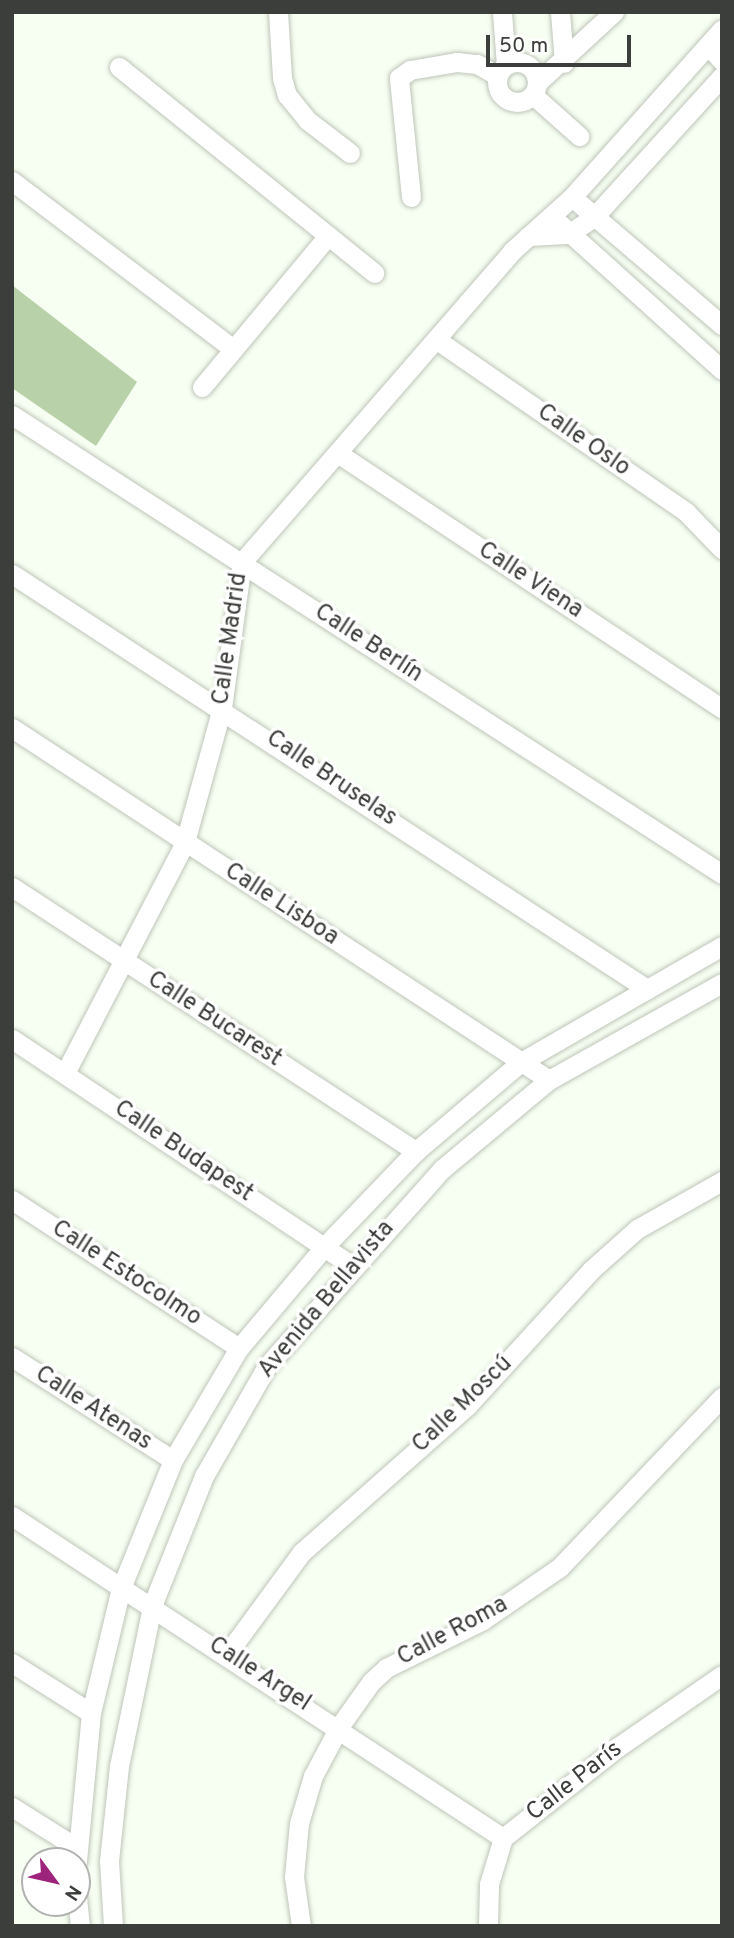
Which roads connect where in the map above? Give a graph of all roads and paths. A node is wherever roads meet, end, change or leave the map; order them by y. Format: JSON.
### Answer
{"nodes":[{"id":1,"x":278,"y":12,"type":"edge"},
{"id":2,"x":502,"y":12,"type":"edge"},
{"id":3,"x":559,"y":12,"type":"edge"},
{"id":4,"x":614,"y":12,"type":"edge"},
{"id":5,"x":722,"y":29,"type":"edge"},
{"id":6,"x":708,"y":45,"type":"junction"},
{"id":7,"x":722,"y":61,"type":"edge"},
{"id":8,"x":564,"y":63,"type":"junction"},
{"id":9,"x":119,"y":67,"type":"dead end"},
{"id":10,"x":502,"y":70,"type":"junction"},
{"id":11,"x":722,"y":76,"type":"edge"},
{"id":12,"x":535,"y":89,"type":"junction"},
{"id":13,"x":579,"y":136,"type":"dead end"},
{"id":14,"x":350,"y":152,"type":"dead end"},
{"id":15,"x":12,"y":181,"type":"edge"},
{"id":16,"x":411,"y":197,"type":"dead end"},
{"id":17,"x":572,"y":197,"type":"junction"},
{"id":18,"x":552,"y":215,"type":"junction"},
{"id":19,"x":593,"y":218,"type":"junction"},
{"id":20,"x":568,"y":234,"type":"junction"},
{"id":21,"x":328,"y":236,"type":"junction"},
{"id":22,"x":528,"y":236,"type":"junction"},
{"id":23,"x":374,"y":273,"type":"dead end"},
{"id":24,"x":722,"y":325,"type":"edge"},
{"id":25,"x":437,"y":341,"type":"junction"},
{"id":26,"x":233,"y":349,"type":"junction"},
{"id":27,"x":722,"y":370,"type":"edge"},
{"id":28,"x":202,"y":387,"type":"dead end"},
{"id":29,"x":12,"y":415,"type":"edge"},
{"id":30,"x":339,"y":454,"type":"junction"},
{"id":31,"x":722,"y":549,"type":"edge"},
{"id":32,"x":242,"y":562,"type":"junction"},
{"id":33,"x":12,"y":574,"type":"edge"},
{"id":34,"x":222,"y":708,"type":"junction"},
{"id":35,"x":722,"y":708,"type":"edge"},
{"id":36,"x":12,"y":728,"type":"edge"},
{"id":37,"x":185,"y":842,"type":"junction"},
{"id":38,"x":722,"y":874,"type":"edge"},
{"id":39,"x":12,"y":887,"type":"edge"},
{"id":40,"x":722,"y":946,"type":"edge"},
{"id":41,"x":125,"y":963,"type":"junction"},
{"id":42,"x":722,"y":983,"type":"edge"},
{"id":43,"x":647,"y":989,"type":"junction"},
{"id":44,"x":12,"y":1039,"type":"edge"},
{"id":45,"x":521,"y":1062,"type":"junction"},
{"id":46,"x":65,"y":1073,"type":"junction"},
{"id":47,"x":550,"y":1080,"type":"junction"},
{"id":48,"x":416,"y":1152,"type":"junction"},
{"id":49,"x":722,"y":1181,"type":"edge"},
{"id":50,"x":12,"y":1200,"type":"edge"},
{"id":51,"x":324,"y":1247,"type":"junction"},
{"id":52,"x":353,"y":1266,"type":"junction"},
{"id":53,"x":239,"y":1348,"type":"junction"},
{"id":54,"x":12,"y":1357,"type":"edge"},
{"id":55,"x":722,"y":1397,"type":"edge"},
{"id":56,"x":173,"y":1460,"type":"junction"},
{"id":57,"x":12,"y":1516,"type":"edge"},
{"id":58,"x":121,"y":1588,"type":"junction"},
{"id":59,"x":152,"y":1606,"type":"junction"},
{"id":60,"x":227,"y":1654,"type":"junction"},
{"id":61,"x":12,"y":1663,"type":"edge"},
{"id":62,"x":722,"y":1675,"type":"edge"},
{"id":63,"x":91,"y":1713,"type":"junction"},
{"id":64,"x":339,"y":1727,"type":"junction"},
{"id":65,"x":12,"y":1807,"type":"edge"},
{"id":66,"x":503,"y":1838,"type":"junction"},
{"id":67,"x":67,"y":1847,"type":"edge"},
{"id":68,"x":78,"y":1847,"type":"edge"},
{"id":69,"x":113,"y":1926,"type":"edge"},
{"id":70,"x":302,"y":1926,"type":"edge"},
{"id":71,"x":488,"y":1926,"type":"edge"}],
"edges":[{"from":1,"to":14,"type":"street"},
{"from":2,"to":10,"type":"street"},
{"from":3,"to":8,"type":"street"},
{"from":4,"to":8,"type":"street"},
{"from":5,"to":6,"type":"street"},
{"from":6,"to":7,"type":"street"},
{"from":6,"to":17,"type":"street"},
{"from":8,"to":12,"type":"street"},
{"from":9,"to":21,"type":"street"},
{"from":10,"to":12,"type":"street"},
{"from":10,"to":12,"type":"street"},
{"from":10,"to":16,"type":"street"},
{"from":11,"to":19,"type":"street"},
{"from":12,"to":13,"type":"street"},
{"from":15,"to":26,"type":"street"},
{"from":17,"to":18,"type":"street"},
{"from":17,"to":19,"type":"street"},
{"from":18,"to":20,"type":"street"},
{"from":18,"to":22,"type":"street","name":"Calle Madrid"},
{"from":19,"to":20,"type":"street"},
{"from":19,"to":24,"type":"street"},
{"from":20,"to":22,"type":"street"},
{"from":20,"to":27,"type":"street"},
{"from":21,"to":23,"type":"street"},
{"from":21,"to":26,"type":"street"},
{"from":22,"to":25,"type":"street","name":"Calle Madrid"},
{"from":25,"to":30,"type":"street","name":"Calle Madrid"},
{"from":25,"to":31,"type":"street","name":"Calle Oslo"},
{"from":26,"to":28,"type":"street"},
{"from":29,"to":32,"type":"street","name":"Calle Berlín"},
{"from":30,"to":32,"type":"street","name":"Calle Madrid"},
{"from":30,"to":35,"type":"street","name":"Calle Viena"},
{"from":32,"to":34,"type":"street","name":"Calle Madrid"},
{"from":32,"to":38,"type":"street","name":"Calle Berlín"},
{"from":33,"to":34,"type":"street","name":"Calle Bruselas"},
{"from":34,"to":37,"type":"street","name":"Calle Madrid"},
{"from":34,"to":43,"type":"street","name":"Calle Bruselas"},
{"from":36,"to":37,"type":"street","name":"Calle Lisboa"},
{"from":37,"to":41,"type":"street","name":"Calle Madrid"},
{"from":37,"to":45,"type":"street","name":"Calle Lisboa"},
{"from":39,"to":41,"type":"street","name":"Calle Bucarest"},
{"from":40,"to":43,"type":"street","name":"Avenida Bellavista"},
{"from":41,"to":46,"type":"street","name":"Calle Madrid"},
{"from":41,"to":48,"type":"street","name":"Calle Bucarest"},
{"from":42,"to":47,"type":"street","name":"Avenida Bellavista"},
{"from":43,"to":45,"type":"street","name":"Avenida Bellavista"},
{"from":44,"to":46,"type":"street","name":"Calle Budapest"},
{"from":45,"to":47,"type":"street","name":"Calle Lisboa"},
{"from":45,"to":48,"type":"street","name":"Avenida Bellavista"},
{"from":46,"to":51,"type":"street","name":"Calle Budapest"},
{"from":47,"to":52,"type":"street","name":"Avenida Bellavista"},
{"from":48,"to":51,"type":"street","name":"Avenida Bellavista"},
{"from":49,"to":60,"type":"street","name":"Calle Moscú"},
{"from":50,"to":53,"type":"street","name":"Calle Estocolmo"},
{"from":51,"to":52,"type":"street","name":"Calle Budapest"},
{"from":51,"to":53,"type":"street","name":"Avenida Bellavista"},
{"from":52,"to":59,"type":"street","name":"Avenida Bellavista"},
{"from":53,"to":56,"type":"street","name":"Avenida Bellavista"},
{"from":54,"to":56,"type":"street","name":"Calle Atenas"},
{"from":55,"to":64,"type":"street","name":"Calle Roma"},
{"from":56,"to":58,"type":"street","name":"Avenida Bellavista"},
{"from":57,"to":58,"type":"street","name":"Calle Argel"},
{"from":58,"to":59,"type":"street","name":"Calle Argel"},
{"from":58,"to":63,"type":"street","name":"Avenida Bellavista"},
{"from":59,"to":60,"type":"street","name":"Calle Argel"},
{"from":59,"to":69,"type":"street","name":"Avenida Bellavista"},
{"from":60,"to":64,"type":"street","name":"Calle Argel"},
{"from":61,"to":63,"type":"street"},
{"from":62,"to":66,"type":"street","name":"Calle París"},
{"from":63,"to":68,"type":"street","name":"Avenida Bellavista"},
{"from":64,"to":66,"type":"street","name":"Calle Argel"},
{"from":64,"to":70,"type":"street","name":"Calle Roma"},
{"from":65,"to":67,"type":"street"},
{"from":66,"to":71,"type":"street","name":"Calle París"}]}
